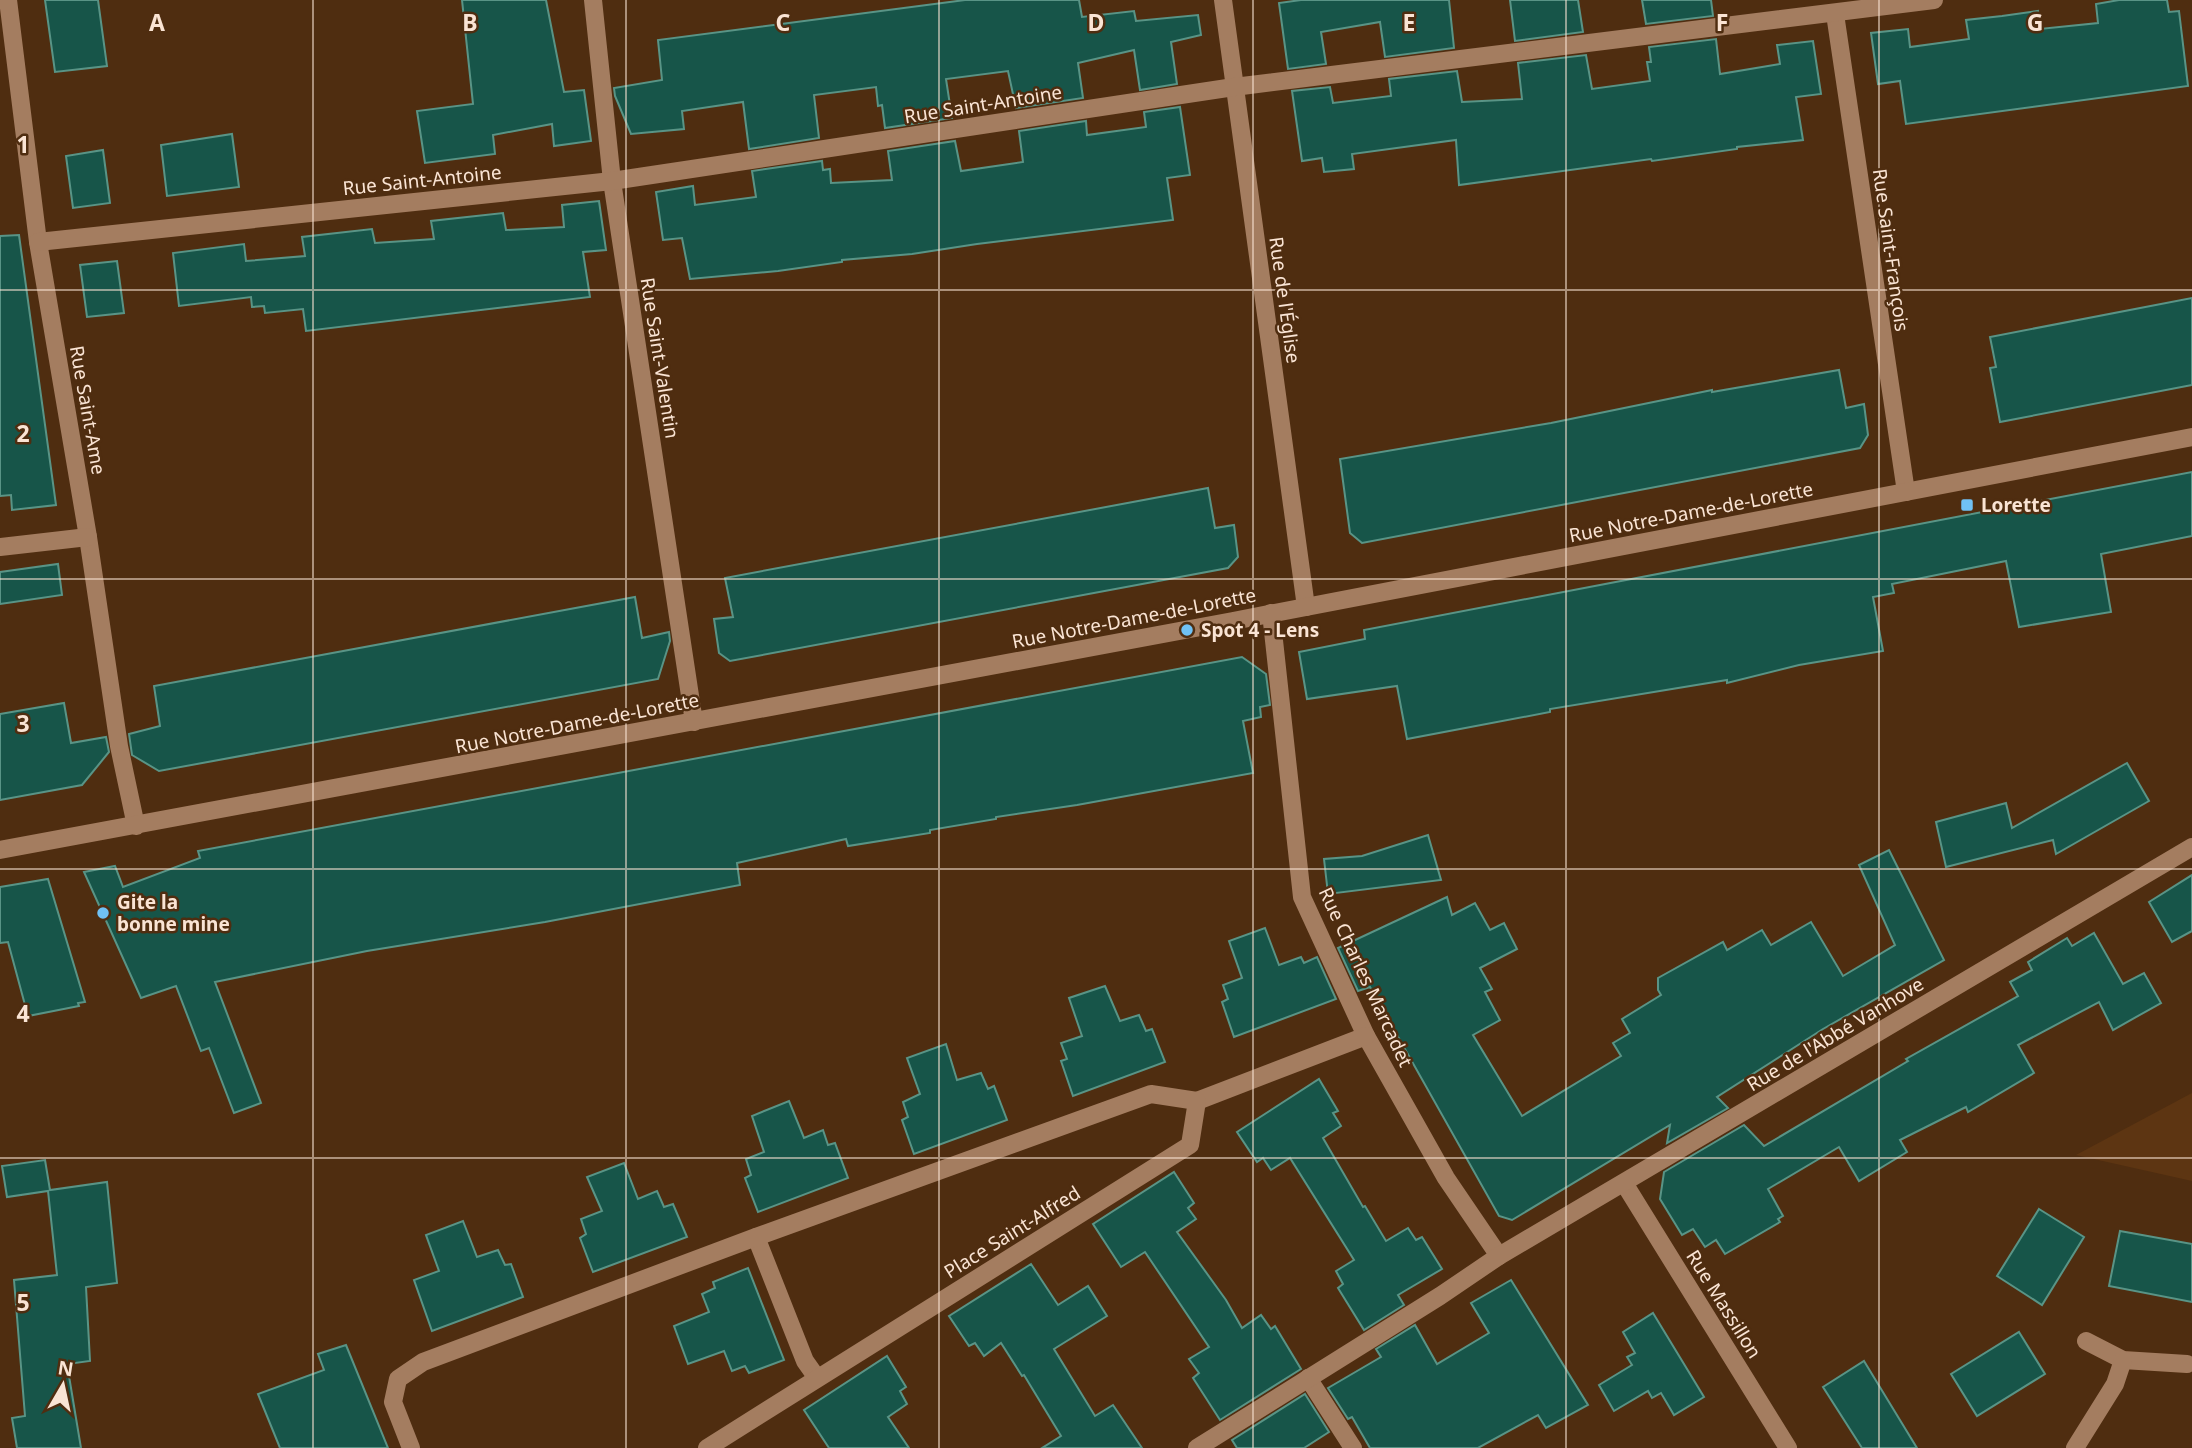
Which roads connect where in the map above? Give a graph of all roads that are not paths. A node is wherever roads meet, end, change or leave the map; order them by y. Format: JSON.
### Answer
{"nodes":[{"id":1,"x":8,"y":0,"type":"edge"},
{"id":2,"x":593,"y":0,"type":"edge"},
{"id":3,"x":1223,"y":0,"type":"edge"},
{"id":4,"x":1934,"y":0,"type":"edge"},
{"id":5,"x":1835,"y":14,"type":"junction"},
{"id":6,"x":6,"y":30,"type":"edge"},
{"id":7,"x":1234,"y":87,"type":"junction"},
{"id":8,"x":612,"y":181,"type":"junction"},
{"id":9,"x":38,"y":242,"type":"junction"},
{"id":10,"x":2192,"y":436,"type":"edge"},
{"id":11,"x":1906,"y":492,"type":"junction"},
{"id":12,"x":88,"y":537,"type":"junction"},
{"id":13,"x":0,"y":547,"type":"edge"},
{"id":14,"x":1306,"y":607,"type":"junction"},
{"id":15,"x":1271,"y":613,"type":"junction"},
{"id":16,"x":694,"y":722,"type":"junction"},
{"id":17,"x":136,"y":826,"type":"junction"},
{"id":18,"x":2192,"y":847,"type":"edge"},
{"id":19,"x":0,"y":850,"type":"edge"},
{"id":20,"x":1366,"y":1036,"type":"junction"},
{"id":21,"x":1197,"y":1101,"type":"junction"},
{"id":22,"x":1624,"y":1183,"type":"junction"},
{"id":23,"x":756,"y":1237,"type":"junction"},
{"id":24,"x":1499,"y":1256,"type":"junction"},
{"id":25,"x":2086,"y":1341,"type":"dead end"},
{"id":26,"x":2123,"y":1360,"type":"junction"},
{"id":27,"x":2187,"y":1364,"type":"dead end"},
{"id":28,"x":817,"y":1378,"type":"junction"},
{"id":29,"x":1308,"y":1378,"type":"junction"},
{"id":30,"x":411,"y":1448,"type":"edge"},
{"id":31,"x":707,"y":1448,"type":"edge"},
{"id":32,"x":1197,"y":1448,"type":"edge"},
{"id":33,"x":1353,"y":1448,"type":"edge"},
{"id":34,"x":1788,"y":1448,"type":"edge"},
{"id":35,"x":2075,"y":1448,"type":"edge"}],
"edges":[{"from":1,"to":6,"type":"street","name":"Rue Saint-Ame"},
{"from":2,"to":8,"type":"street","name":"Rue Saint-Valentin"},
{"from":3,"to":7,"type":"street","name":"Rue de l'Église"},
{"from":4,"to":5,"type":"street","name":"Rue Saint-Antoine"},
{"from":5,"to":7,"type":"street","name":"Rue Saint-Antoine"},
{"from":5,"to":11,"type":"street","name":"Rue Saint-François"},
{"from":6,"to":9,"type":"street","name":"Rue Saint-Ame"},
{"from":7,"to":8,"type":"street","name":"Rue Saint-Antoine"},
{"from":7,"to":14,"type":"street","name":"Rue de l'Église"},
{"from":8,"to":9,"type":"street","name":"Rue Saint-Antoine"},
{"from":8,"to":16,"type":"street","name":"Rue Saint-Valentin"},
{"from":9,"to":12,"type":"street","name":"Rue Saint-Ame"},
{"from":10,"to":11,"type":"street","name":"Rue Notre-Dame-de-Lorette"},
{"from":11,"to":14,"type":"street","name":"Rue Notre-Dame-de-Lorette"},
{"from":12,"to":13,"type":"street"},
{"from":12,"to":17,"type":"street","name":"Rue Saint-Ame"},
{"from":14,"to":15,"type":"street","name":"Rue Notre-Dame-de-Lorette"},
{"from":15,"to":16,"type":"street","name":"Rue Notre-Dame-de-Lorette"},
{"from":15,"to":20,"type":"street","name":"Rue Charles Marcadet"},
{"from":16,"to":17,"type":"street","name":"Rue Notre-Dame-de-Lorette"},
{"from":17,"to":19,"type":"street","name":"Rue Notre-Dame-de-Lorette"},
{"from":18,"to":22,"type":"street","name":"Rue de l'Abbé Vanhove"},
{"from":20,"to":21,"type":"street"},
{"from":20,"to":24,"type":"street","name":"Rue Charles Marcadet"},
{"from":21,"to":23,"type":"street"},
{"from":21,"to":28,"type":"street","name":"Place Saint-Alfred"},
{"from":22,"to":24,"type":"street","name":"Rue de l'Abbé Vanhove"},
{"from":22,"to":34,"type":"street","name":"Rue Massillon"},
{"from":23,"to":28,"type":"street"},
{"from":23,"to":30,"type":"street"},
{"from":24,"to":29,"type":"street","name":"Rue de l'Abbé Vanhove"},
{"from":25,"to":26,"type":"street"},
{"from":26,"to":27,"type":"street"},
{"from":26,"to":35,"type":"street"},
{"from":28,"to":31,"type":"street","name":"Place Saint-Alfred"},
{"from":29,"to":32,"type":"street","name":"Rue de l'Abbé Vanhove"},
{"from":29,"to":33,"type":"street"}]}
